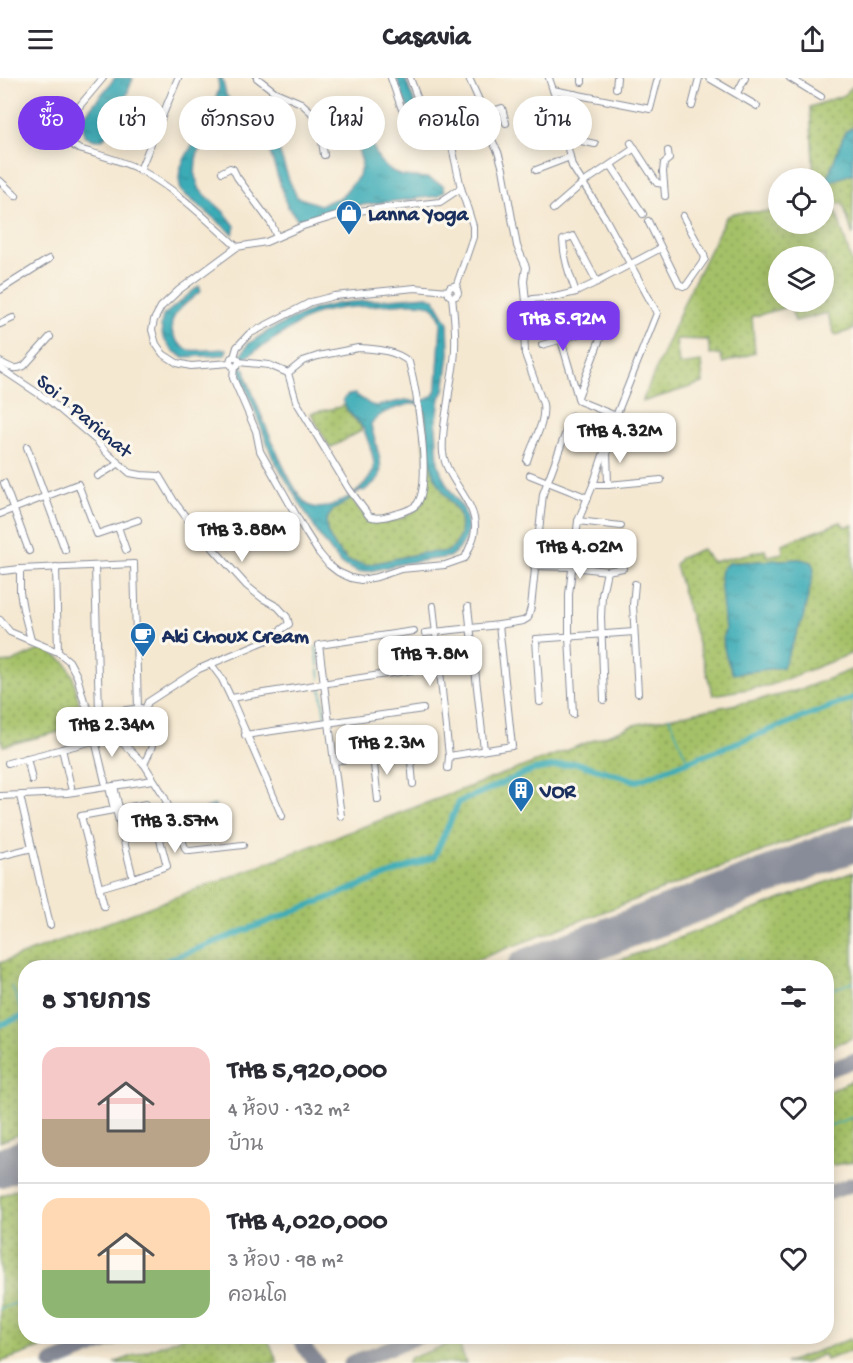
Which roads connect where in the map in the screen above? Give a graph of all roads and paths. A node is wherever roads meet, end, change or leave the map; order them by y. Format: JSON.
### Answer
{"nodes":[{"id":1,"x":103,"y":78,"type":"edge"},
{"id":2,"x":178,"y":78,"type":"edge"},
{"id":3,"x":257,"y":78,"type":"edge"},
{"id":4,"x":391,"y":78,"type":"edge"},
{"id":5,"x":410,"y":78,"type":"edge"},
{"id":6,"x":469,"y":78,"type":"edge"},
{"id":7,"x":549,"y":78,"type":"edge"},
{"id":8,"x":617,"y":78,"type":"edge"},
{"id":9,"x":658,"y":78,"type":"edge"},
{"id":10,"x":699,"y":78,"type":"edge"},
{"id":11,"x":709,"y":78,"type":"edge"},
{"id":12,"x":746,"y":78,"type":"edge"},
{"id":13,"x":790,"y":78,"type":"edge"},
{"id":14,"x":615,"y":88,"type":"dead end"},
{"id":15,"x":553,"y":90,"type":"junction"},
{"id":16,"x":737,"y":93,"type":"junction"},
{"id":17,"x":574,"y":94,"type":"junction"},
{"id":18,"x":397,"y":96,"type":"edge"},
{"id":19,"x":417,"y":96,"type":"edge"},
{"id":20,"x":476,"y":96,"type":"edge"},
{"id":21,"x":821,"y":97,"type":"dead end"},
{"id":22,"x":692,"y":106,"type":"dead end"},
{"id":23,"x":757,"y":106,"type":"dead end"},
{"id":24,"x":501,"y":108,"type":"edge"},
{"id":25,"x":506,"y":123,"type":"dead end"},
{"id":26,"x":595,"y":144,"type":"dead end"},
{"id":27,"x":453,"y":150,"type":"edge"},
{"id":28,"x":497,"y":150,"type":"edge"},
{"id":29,"x":668,"y":151,"type":"dead end"},
{"id":30,"x":324,"y":155,"type":"dead end"},
{"id":31,"x":570,"y":157,"type":"junction"},
{"id":32,"x":611,"y":165,"type":"junction"},
{"id":33,"x":140,"y":170,"type":"junction"},
{"id":34,"x":536,"y":170,"type":"dead end"},
{"id":35,"x":222,"y":172,"type":"dead end"},
{"id":36,"x":0,"y":181,"type":"edge"},
{"id":37,"x":583,"y":183,"type":"junction"},
{"id":38,"x":664,"y":184,"type":"junction"},
{"id":39,"x":461,"y":188,"type":"junction"},
{"id":40,"x":16,"y":196,"type":"dead end"},
{"id":41,"x":665,"y":196,"type":"dead end"},
{"id":42,"x":553,"y":209,"type":"dead end"},
{"id":43,"x":644,"y":214,"type":"dead end"},
{"id":44,"x":683,"y":216,"type":"dead end"},
{"id":45,"x":648,"y":221,"type":"dead end"},
{"id":46,"x":277,"y":237,"type":"junction"},
{"id":47,"x":237,"y":247,"type":"junction"},
{"id":48,"x":661,"y":248,"type":"junction"},
{"id":49,"x":49,"y":259,"type":"dead end"},
{"id":50,"x":629,"y":264,"type":"junction"},
{"id":51,"x":597,"y":282,"type":"junction"},
{"id":52,"x":456,"y":287,"type":"junction"},
{"id":53,"x":0,"y":290,"type":"edge"},
{"id":54,"x":448,"y":291,"type":"junction"},
{"id":55,"x":576,"y":292,"type":"junction"},
{"id":56,"x":452,"y":297,"type":"junction"},
{"id":57,"x":526,"y":302,"type":"junction"},
{"id":58,"x":604,"y":310,"type":"dead end"},
{"id":59,"x":13,"y":318,"type":"dead end"},
{"id":60,"x":0,"y":324,"type":"edge"},
{"id":61,"x":576,"y":335,"type":"dead end"},
{"id":62,"x":50,"y":337,"type":"dead end"},
{"id":63,"x":561,"y":340,"type":"junction"},
{"id":64,"x":542,"y":345,"type":"dead end"},
{"id":65,"x":0,"y":362,"type":"edge"},
{"id":66,"x":237,"y":363,"type":"junction"},
{"id":67,"x":0,"y":368,"type":"edge"},
{"id":68,"x":288,"y":373,"type":"junction"},
{"id":69,"x":578,"y":398,"type":"junction"},
{"id":70,"x":572,"y":416,"type":"dead end"},
{"id":71,"x":616,"y":416,"type":"junction"},
{"id":72,"x":607,"y":444,"type":"junction"},
{"id":73,"x":27,"y":447,"type":"dead end"},
{"id":74,"x":527,"y":461,"type":"dead end"},
{"id":75,"x":118,"y":464,"type":"junction"},
{"id":76,"x":530,"y":475,"type":"dead end"},
{"id":77,"x":98,"y":476,"type":"dead end"},
{"id":78,"x":662,"y":480,"type":"dead end"},
{"id":79,"x":547,"y":481,"type":"junction"},
{"id":80,"x":4,"y":483,"type":"dead end"},
{"id":81,"x":594,"y":485,"type":"junction"},
{"id":82,"x":608,"y":485,"type":"junction"},
{"id":83,"x":45,"y":497,"type":"junction"},
{"id":84,"x":588,"y":498,"type":"junction"},
{"id":85,"x":14,"y":509,"type":"junction"},
{"id":86,"x":0,"y":514,"type":"edge"},
{"id":87,"x":138,"y":520,"type":"dead end"},
{"id":88,"x":578,"y":521,"type":"junction"},
{"id":89,"x":621,"y":526,"type":"dead end"},
{"id":90,"x":118,"y":527,"type":"junction"},
{"id":91,"x":65,"y":550,"type":"dead end"},
{"id":92,"x":126,"y":550,"type":"dead end"},
{"id":93,"x":29,"y":551,"type":"dead end"},
{"id":94,"x":95,"y":566,"type":"junction"},
{"id":95,"x":534,"y":566,"type":"junction"},
{"id":96,"x":56,"y":567,"type":"junction"},
{"id":97,"x":573,"y":567,"type":"junction"},
{"id":98,"x":622,"y":568,"type":"dead end"},
{"id":99,"x":20,"y":569,"type":"junction"},
{"id":100,"x":3,"y":571,"type":"dead end"},
{"id":101,"x":607,"y":571,"type":"junction"},
{"id":102,"x":635,"y":584,"type":"dead end"},
{"id":103,"x":433,"y":606,"type":"dead end"},
{"id":104,"x":468,"y":607,"type":"dead end"},
{"id":105,"x":0,"y":620,"type":"edge"},
{"id":106,"x":499,"y":625,"type":"junction"},
{"id":107,"x":470,"y":628,"type":"junction"},
{"id":108,"x":414,"y":631,"type":"dead end"},
{"id":109,"x":436,"y":632,"type":"junction"},
{"id":110,"x":634,"y":632,"type":"junction"},
{"id":111,"x":425,"y":633,"type":"dead end"},
{"id":112,"x":602,"y":634,"type":"junction"},
{"id":113,"x":569,"y":636,"type":"junction"},
{"id":114,"x":32,"y":640,"type":"junction"},
{"id":115,"x":58,"y":652,"type":"junction"},
{"id":116,"x":211,"y":664,"type":"junction"},
{"id":117,"x":419,"y":669,"type":"dead end"},
{"id":118,"x":324,"y":684,"type":"junction"},
{"id":119,"x":638,"y":693,"type":"dead end"},
{"id":120,"x":231,"y":698,"type":"junction"},
{"id":121,"x":604,"y":700,"type":"dead end"},
{"id":122,"x":540,"y":702,"type":"dead end"},
{"id":123,"x":141,"y":708,"type":"junction"},
{"id":124,"x":423,"y":709,"type":"dead end"},
{"id":125,"x":97,"y":714,"type":"junction"},
{"id":126,"x":573,"y":714,"type":"dead end"},
{"id":127,"x":329,"y":723,"type":"junction"},
{"id":128,"x":114,"y":733,"type":"junction"},
{"id":129,"x":245,"y":735,"type":"junction"},
{"id":130,"x":95,"y":740,"type":"junction"},
{"id":131,"x":62,"y":749,"type":"junction"},
{"id":132,"x":484,"y":750,"type":"junction"},
{"id":133,"x":373,"y":756,"type":"junction"},
{"id":134,"x":449,"y":756,"type":"junction"},
{"id":135,"x":27,"y":758,"type":"junction"},
{"id":136,"x":334,"y":761,"type":"junction"},
{"id":137,"x":8,"y":763,"type":"dead end"},
{"id":138,"x":144,"y":764,"type":"junction"},
{"id":139,"x":448,"y":768,"type":"dead end"},
{"id":140,"x":32,"y":780,"type":"dead end"},
{"id":141,"x":153,"y":780,"type":"junction"},
{"id":142,"x":413,"y":784,"type":"dead end"},
{"id":143,"x":110,"y":785,"type":"junction"},
{"id":144,"x":72,"y":787,"type":"dead end"},
{"id":145,"x":0,"y":788,"type":"edge"},
{"id":146,"x":2,"y":796,"type":"edge"},
{"id":147,"x":20,"y":796,"type":"junction"},
{"id":148,"x":378,"y":800,"type":"dead end"},
{"id":149,"x":116,"y":809,"type":"junction"},
{"id":150,"x":282,"y":816,"type":"dead end"},
{"id":151,"x":341,"y":816,"type":"dead end"},
{"id":152,"x":243,"y":845,"type":"dead end"},
{"id":153,"x":32,"y":848,"type":"junction"},
{"id":154,"x":0,"y":856,"type":"edge"},
{"id":155,"x":133,"y":878,"type":"junction"},
{"id":156,"x":99,"y":888,"type":"junction"},
{"id":157,"x":104,"y":906,"type":"dead end"},
{"id":158,"x":51,"y":925,"type":"dead end"}],
"edges":[{"from":1,"to":33,"type":"street"},
{"from":2,"to":33,"type":"street"},
{"from":3,"to":30,"type":"street"},
{"from":4,"to":18,"type":"street"},
{"from":5,"to":19,"type":"street"},
{"from":6,"to":20,"type":"street"},
{"from":7,"to":15,"type":"street"},
{"from":8,"to":14,"type":"street"},
{"from":9,"to":17,"type":"street"},
{"from":10,"to":22,"type":"street"},
{"from":11,"to":16,"type":"street"},
{"from":12,"to":16,"type":"street"},
{"from":13,"to":21,"type":"street"},
{"from":15,"to":17,"type":"street"},
{"from":15,"to":31,"type":"street"},
{"from":16,"to":23,"type":"street"},
{"from":17,"to":26,"type":"street"},
{"from":24,"to":25,"type":"street"},
{"from":27,"to":39,"type":"street"},
{"from":28,"to":57,"type":"street"},
{"from":29,"to":38,"type":"street"},
{"from":31,"to":34,"type":"street"},
{"from":31,"to":37,"type":"street"},
{"from":32,"to":37,"type":"street"},
{"from":32,"to":38,"type":"street"},
{"from":32,"to":43,"type":"street"},
{"from":33,"to":47,"type":"street"},
{"from":35,"to":46,"type":"street"},
{"from":36,"to":40,"type":"street"},
{"from":37,"to":42,"type":"street"},
{"from":37,"to":50,"type":"street"},
{"from":38,"to":41,"type":"street"},
{"from":39,"to":46,"type":"street"},
{"from":39,"to":52,"type":"street"},
{"from":44,"to":48,"type":"street"},
{"from":45,"to":48,"type":"street"},
{"from":46,"to":47,"type":"street"},
{"from":47,"to":66,"type":"street"},
{"from":48,"to":50,"type":"street"},
{"from":49,"to":53,"type":"street"},
{"from":50,"to":51,"type":"street"},
{"from":50,"to":71,"type":"street"},
{"from":51,"to":55,"type":"street"},
{"from":51,"to":55,"type":"street"},
{"from":52,"to":54,"type":"street"},
{"from":52,"to":56,"type":"street"},
{"from":54,"to":56,"type":"street"},
{"from":54,"to":66,"type":"street"},
{"from":55,"to":57,"type":"street"},
{"from":56,"to":66,"type":"street"},
{"from":57,"to":74,"type":"street"},
{"from":58,"to":69,"type":"street"},
{"from":59,"to":60,"type":"street"},
{"from":61,"to":63,"type":"street"},
{"from":62,"to":65,"type":"street"},
{"from":63,"to":64,"type":"street"},
{"from":63,"to":69,"type":"street"},
{"from":66,"to":68,"type":"street"},
{"from":67,"to":75,"type":"street","name":"Soi 1 Parichat"},
{"from":68,"to":68,"type":"street"},
{"from":69,"to":71,"type":"street"},
{"from":70,"to":79,"type":"street"},
{"from":71,"to":72,"type":"street"},
{"from":72,"to":81,"type":"street"},
{"from":72,"to":82,"type":"street"},
{"from":73,"to":83,"type":"street"},
{"from":75,"to":77,"type":"street"},
{"from":75,"to":116,"type":"street","name":"Soi 1 Parichat"},
{"from":76,"to":79,"type":"street"},
{"from":78,"to":82,"type":"street"},
{"from":79,"to":84,"type":"street"},
{"from":79,"to":95,"type":"street"},
{"from":80,"to":85,"type":"street"},
{"from":81,"to":82,"type":"street"},
{"from":81,"to":84,"type":"street"},
{"from":83,"to":85,"type":"street"},
{"from":83,"to":90,"type":"street"},
{"from":83,"to":91,"type":"street"},
{"from":84,"to":88,"type":"street"},
{"from":85,"to":86,"type":"street"},
{"from":85,"to":93,"type":"street"},
{"from":87,"to":90,"type":"street"},
{"from":88,"to":89,"type":"street"},
{"from":88,"to":97,"type":"street"},
{"from":90,"to":92,"type":"street"},
{"from":94,"to":96,"type":"street"},
{"from":94,"to":123,"type":"street"},
{"from":94,"to":125,"type":"street"},
{"from":95,"to":97,"type":"street"},
{"from":95,"to":106,"type":"street"},
{"from":96,"to":99,"type":"street"},
{"from":96,"to":115,"type":"street"},
{"from":97,"to":101,"type":"street"},
{"from":97,"to":113,"type":"street"},
{"from":98,"to":101,"type":"street"},
{"from":99,"to":100,"type":"street"},
{"from":99,"to":114,"type":"street"},
{"from":101,"to":112,"type":"street"},
{"from":102,"to":110,"type":"street"},
{"from":103,"to":109,"type":"street"},
{"from":104,"to":107,"type":"street"},
{"from":105,"to":114,"type":"street"},
{"from":106,"to":107,"type":"street"},
{"from":106,"to":132,"type":"street"},
{"from":107,"to":109,"type":"street"},
{"from":107,"to":132,"type":"street"},
{"from":108,"to":118,"type":"street"},
{"from":109,"to":111,"type":"street"},
{"from":109,"to":134,"type":"street"},
{"from":110,"to":112,"type":"street"},
{"from":110,"to":119,"type":"street"},
{"from":112,"to":113,"type":"street"},
{"from":112,"to":121,"type":"street"},
{"from":113,"to":122,"type":"street"},
{"from":113,"to":126,"type":"street"},
{"from":114,"to":115,"type":"street"},
{"from":115,"to":125,"type":"street"},
{"from":116,"to":120,"type":"street"},
{"from":116,"to":123,"type":"street","name":"Soi 1 Parichat"},
{"from":117,"to":118,"type":"street"},
{"from":118,"to":120,"type":"street"},
{"from":118,"to":127,"type":"street"},
{"from":120,"to":129,"type":"street"},
{"from":123,"to":125,"type":"street"},
{"from":123,"to":138,"type":"street"},
{"from":124,"to":127,"type":"street"},
{"from":125,"to":128,"type":"street"},
{"from":127,"to":129,"type":"street"},
{"from":127,"to":136,"type":"street"},
{"from":128,"to":130,"type":"street"},
{"from":128,"to":138,"type":"street"},
{"from":129,"to":150,"type":"street"},
{"from":130,"to":131,"type":"street"},
{"from":130,"to":143,"type":"street"},
{"from":131,"to":135,"type":"street"},
{"from":131,"to":144,"type":"street"},
{"from":132,"to":134,"type":"street"},
{"from":133,"to":136,"type":"street"},
{"from":133,"to":142,"type":"street"},
{"from":133,"to":148,"type":"street"},
{"from":134,"to":139,"type":"street"},
{"from":135,"to":137,"type":"street"},
{"from":135,"to":140,"type":"street"},
{"from":136,"to":151,"type":"street"},
{"from":138,"to":141,"type":"street"},
{"from":141,"to":143,"type":"street"},
{"from":141,"to":152,"type":"street"},
{"from":143,"to":147,"type":"street"},
{"from":143,"to":149,"type":"street"},
{"from":145,"to":146,"type":"street"},
{"from":146,"to":147,"type":"street"},
{"from":147,"to":153,"type":"street"},
{"from":149,"to":155,"type":"street"},
{"from":149,"to":155,"type":"street"},
{"from":149,"to":156,"type":"street"},
{"from":153,"to":154,"type":"street"},
{"from":153,"to":158,"type":"street"},
{"from":155,"to":156,"type":"street"},
{"from":156,"to":157,"type":"street"}]}
